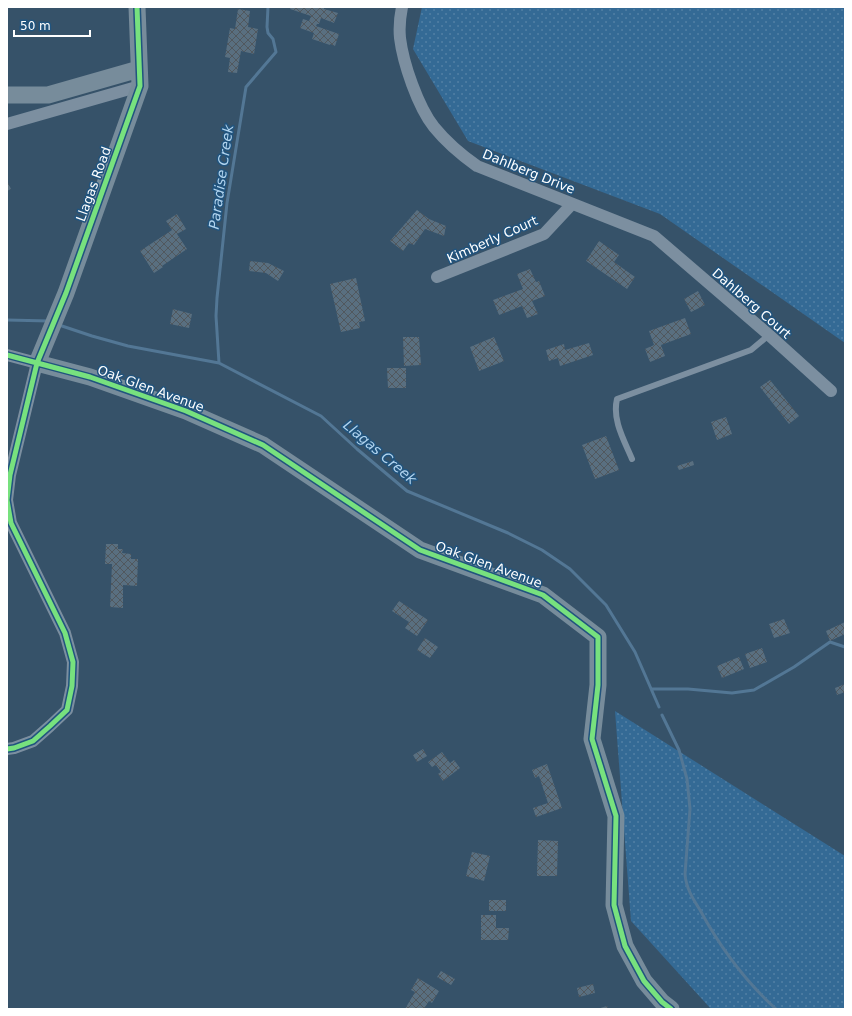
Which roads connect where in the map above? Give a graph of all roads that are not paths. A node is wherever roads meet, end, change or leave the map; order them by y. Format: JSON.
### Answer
{"nodes":[{"id":1,"x":137,"y":7,"type":"edge"},
{"id":2,"x":402,"y":7,"type":"edge"},
{"id":3,"x":139,"y":69,"type":"junction"},
{"id":4,"x":140,"y":86,"type":"junction"},
{"id":5,"x":7,"y":95,"type":"edge"},
{"id":6,"x":7,"y":124,"type":"edge"},
{"id":7,"x":572,"y":204,"type":"junction"},
{"id":8,"x":654,"y":236,"type":"joint"},
{"id":9,"x":437,"y":277,"type":"dead end"},
{"id":10,"x":769,"y":335,"type":"junction"},
{"id":11,"x":7,"y":355,"type":"edge"},
{"id":12,"x":38,"y":363,"type":"junction"},
{"id":13,"x":831,"y":391,"type":"dead end"},
{"id":14,"x":632,"y":459,"type":"dead end"},
{"id":15,"x":7,"y":749,"type":"edge"},
{"id":16,"x":671,"y":1009,"type":"edge"}],
"edges":[{"from":1,"to":3,"type":"street","name":"Llagas Road"},
{"from":2,"to":7,"type":"street","name":"Dahlberg Drive"},
{"from":3,"to":4,"type":"street","name":"Llagas Road"},
{"from":3,"to":5,"type":"street"},
{"from":4,"to":6,"type":"street"},
{"from":4,"to":12,"type":"street","name":"Llagas Road"},
{"from":7,"to":8,"type":"street","name":"Dahlberg Drive"},
{"from":7,"to":9,"type":"street","name":"Kimberly Court"},
{"from":8,"to":10,"type":"street","name":"Dahlberg Court"},
{"from":10,"to":13,"type":"street","name":"Dahlberg Court"},
{"from":10,"to":14,"type":"lane"},
{"from":11,"to":12,"type":"street"},
{"from":12,"to":15,"type":"street"},
{"from":12,"to":16,"type":"street","name":"Oak Glen Avenue"}]}
